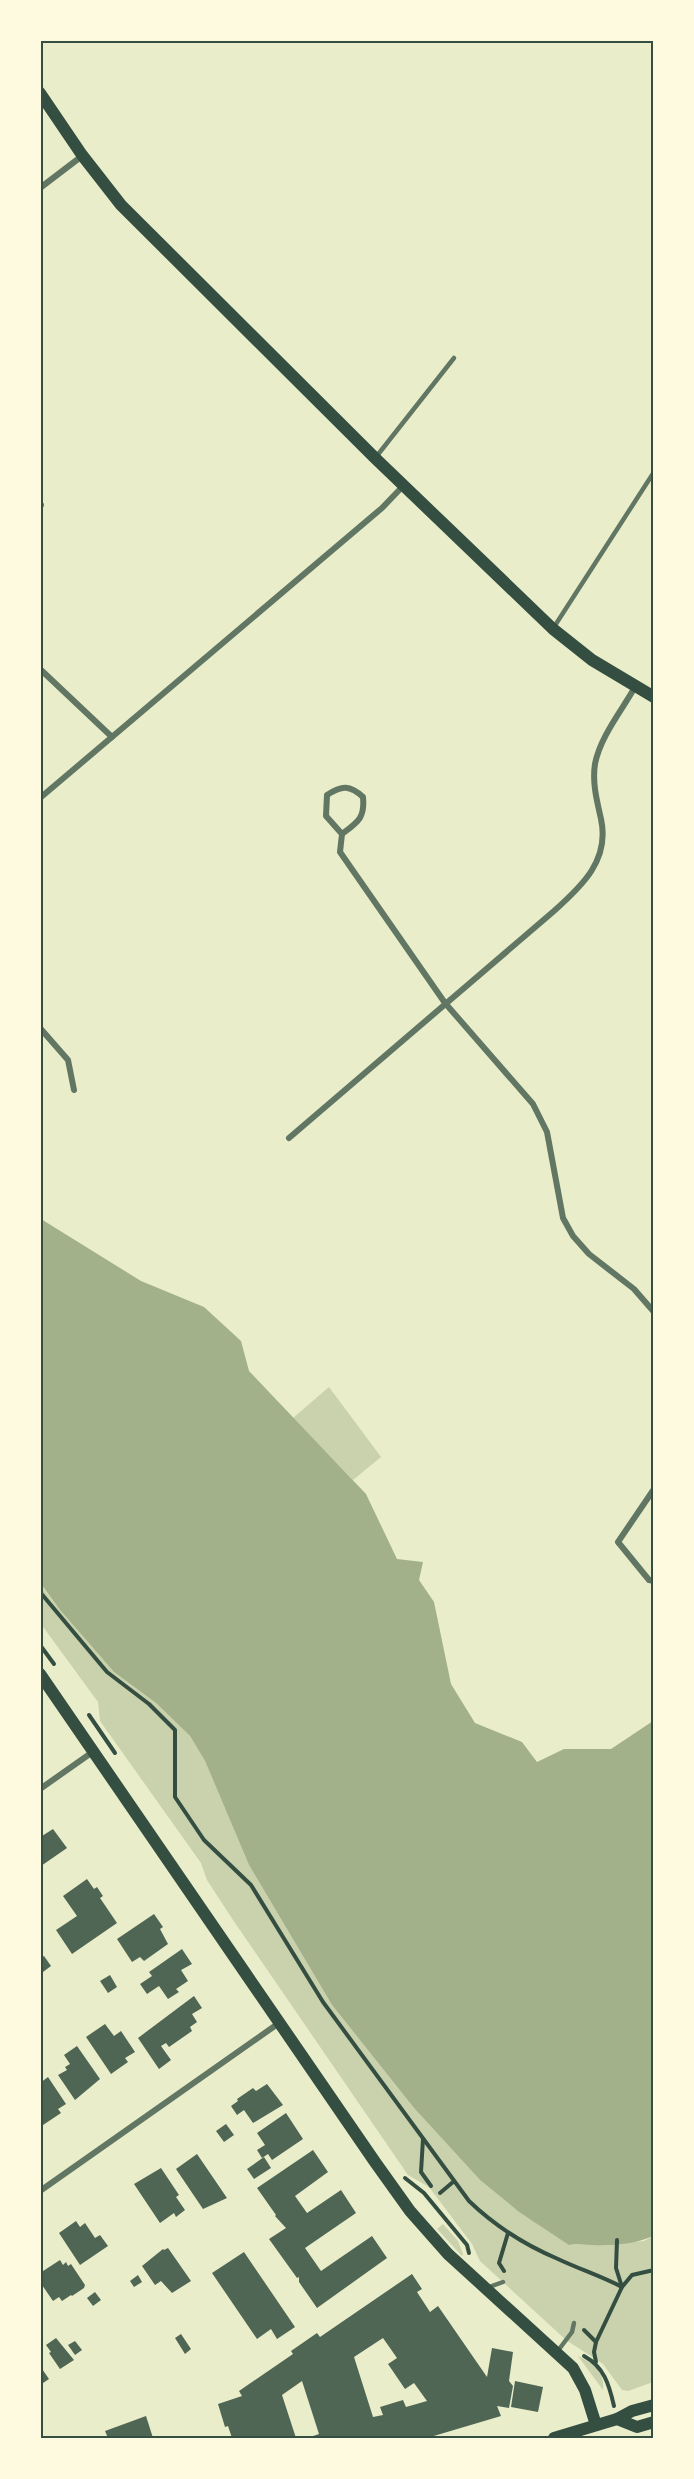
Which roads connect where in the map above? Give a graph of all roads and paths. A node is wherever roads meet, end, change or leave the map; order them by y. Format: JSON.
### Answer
{"nodes":[{"id":1,"x":40,"y":93,"type":"edge"},
{"id":2,"x":82,"y":155,"type":"junction"},
{"id":3,"x":40,"y":189,"type":"edge"},
{"id":4,"x":454,"y":358,"type":"dead end"},
{"id":5,"x":375,"y":458,"type":"junction"},
{"id":6,"x":654,"y":472,"type":"edge"},
{"id":7,"x":404,"y":485,"type":"junction"},
{"id":8,"x":553,"y":629,"type":"junction"},
{"id":9,"x":40,"y":669,"type":"edge"},
{"id":10,"x":636,"y":687,"type":"junction"},
{"id":11,"x":654,"y":697,"type":"edge"},
{"id":12,"x":112,"y":737,"type":"junction"},
{"id":13,"x":40,"y":798,"type":"edge"},
{"id":14,"x":342,"y":834,"type":"junction"},
{"id":15,"x":445,"y":1004,"type":"junction"},
{"id":16,"x":40,"y":1028,"type":"edge"},
{"id":17,"x":74,"y":1090,"type":"dead end"},
{"id":18,"x":289,"y":1138,"type":"dead end"},
{"id":19,"x":654,"y":1312,"type":"edge"},
{"id":20,"x":654,"y":1489,"type":"edge"},
{"id":21,"x":654,"y":1581,"type":"edge"},
{"id":22,"x":40,"y":1592,"type":"edge"},
{"id":23,"x":40,"y":1645,"type":"edge"},
{"id":24,"x":54,"y":1665,"type":"dead end"},
{"id":25,"x":40,"y":1674,"type":"edge"},
{"id":26,"x":88,"y":1713,"type":"dead end"},
{"id":27,"x":94,"y":1751,"type":"junction"},
{"id":28,"x":121,"y":1762,"type":"dead end"},
{"id":29,"x":40,"y":1789,"type":"edge"},
{"id":30,"x":279,"y":2023,"type":"junction"},
{"id":31,"x":423,"y":2139,"type":"junction"},
{"id":32,"x":404,"y":2177,"type":"dead end"},
{"id":33,"x":453,"y":2182,"type":"junction"},
{"id":34,"x":430,"y":2186,"type":"dead end"},
{"id":35,"x":40,"y":2190,"type":"edge"},
{"id":36,"x":440,"y":2193,"type":"dead end"},
{"id":37,"x":508,"y":2232,"type":"junction"},
{"id":38,"x":617,"y":2240,"type":"dead end"},
{"id":39,"x":473,"y":2258,"type":"dead end"},
{"id":40,"x":654,"y":2270,"type":"edge"},
{"id":41,"x":505,"y":2272,"type":"dead end"},
{"id":42,"x":503,"y":2282,"type":"dead end"},
{"id":43,"x":622,"y":2287,"type":"junction"},
{"id":44,"x":486,"y":2289,"type":"junction"},
{"id":45,"x":574,"y":2323,"type":"joint"},
{"id":46,"x":596,"y":2342,"type":"junction"},
{"id":47,"x":560,"y":2348,"type":"junction"},
{"id":48,"x":596,"y":2363,"type":"junction"},
{"id":49,"x":613,"y":2400,"type":"dead end"},
{"id":50,"x":654,"y":2405,"type":"edge"},
{"id":51,"x":617,"y":2419,"type":"junction"},
{"id":52,"x":654,"y":2422,"type":"edge"},
{"id":53,"x":596,"y":2426,"type":"junction"},
{"id":54,"x":554,"y":2439,"type":"edge"}],
"edges":[{"from":1,"to":2,"type":"main road"},
{"from":2,"to":3,"type":"street"},
{"from":2,"to":5,"type":"main road"},
{"from":4,"to":5,"type":"lane"},
{"from":5,"to":7,"type":"main road"},
{"from":6,"to":8,"type":"lane"},
{"from":7,"to":8,"type":"main road"},
{"from":7,"to":12,"type":"street"},
{"from":8,"to":10,"type":"main road"},
{"from":9,"to":12,"type":"street"},
{"from":10,"to":11,"type":"main road"},
{"from":10,"to":15,"type":"street"},
{"from":12,"to":13,"type":"street"},
{"from":14,"to":14,"type":"street"},
{"from":14,"to":15,"type":"street"},
{"from":15,"to":18,"type":"street"},
{"from":15,"to":19,"type":"street"},
{"from":16,"to":17,"type":"street"},
{"from":20,"to":21,"type":"street"},
{"from":22,"to":31,"type":"path"},
{"from":23,"to":24,"type":"path"},
{"from":25,"to":27,"type":"main road"},
{"from":26,"to":28,"type":"path"},
{"from":27,"to":29,"type":"street"},
{"from":27,"to":30,"type":"main road"},
{"from":30,"to":35,"type":"street"},
{"from":30,"to":44,"type":"main road"},
{"from":31,"to":33,"type":"path"},
{"from":31,"to":34,"type":"path"},
{"from":32,"to":39,"type":"path"},
{"from":33,"to":36,"type":"path"},
{"from":33,"to":37,"type":"path"},
{"from":37,"to":41,"type":"path"},
{"from":37,"to":43,"type":"path"},
{"from":38,"to":43,"type":"path"},
{"from":40,"to":43,"type":"path"},
{"from":42,"to":44,"type":"lane"},
{"from":43,"to":46,"type":"path"},
{"from":44,"to":47,"type":"main road"},
{"from":45,"to":46,"type":"path"},
{"from":45,"to":47,"type":"lane"},
{"from":46,"to":48,"type":"path"},
{"from":47,"to":48,"type":"path"},
{"from":47,"to":53,"type":"main road"},
{"from":48,"to":49,"type":"path"},
{"from":50,"to":51,"type":"main road"},
{"from":51,"to":52,"type":"main road"},
{"from":51,"to":53,"type":"main road"},
{"from":53,"to":54,"type":"main road"}]}
